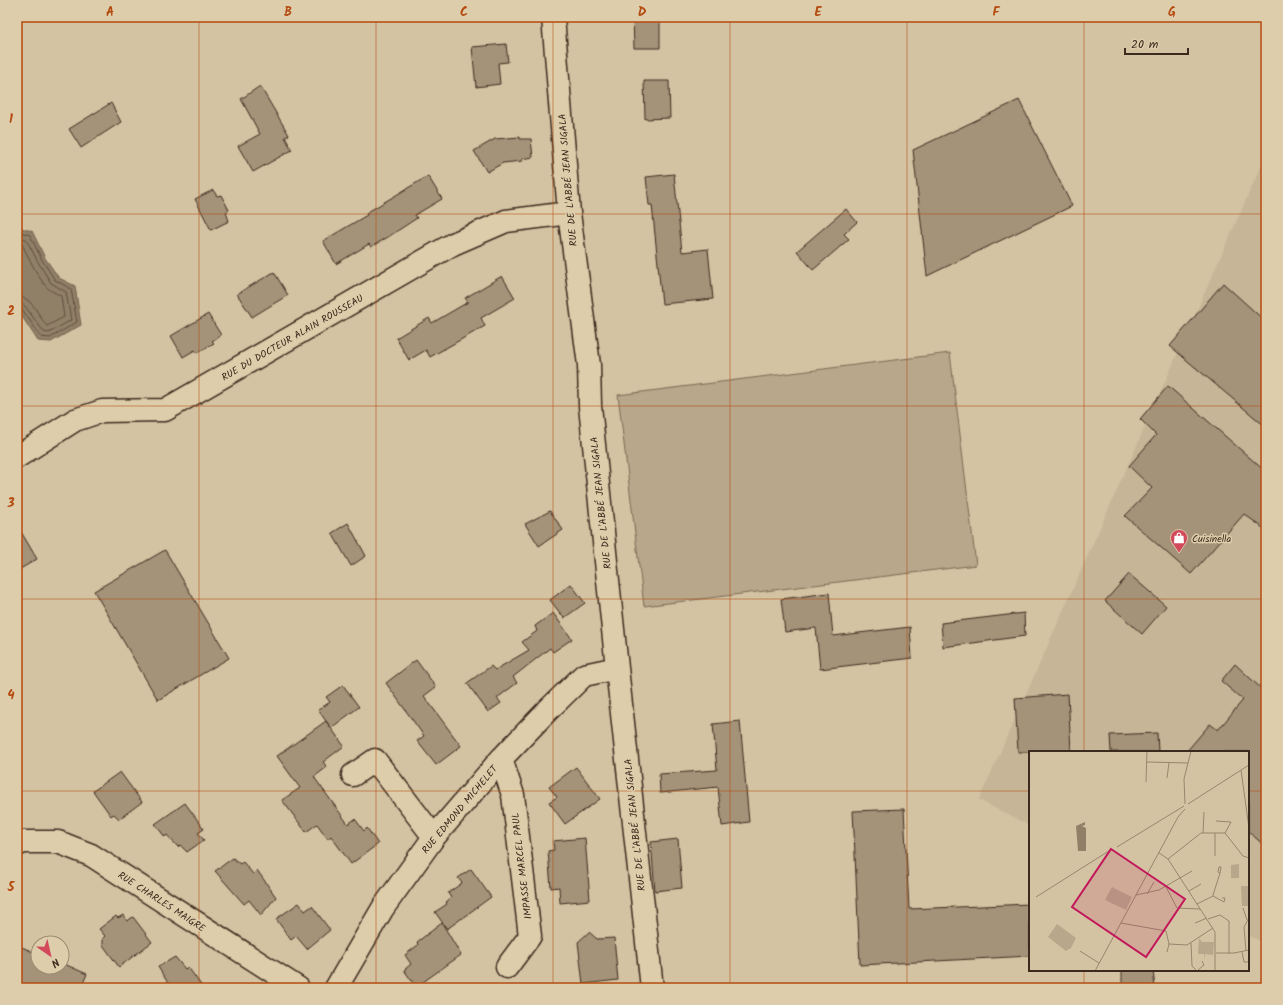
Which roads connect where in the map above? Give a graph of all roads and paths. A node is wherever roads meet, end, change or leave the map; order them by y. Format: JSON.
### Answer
{"nodes":[{"id":1,"x":553,"y":17,"type":"edge"},
{"id":2,"x":569,"y":213,"type":"junction"},
{"id":3,"x":17,"y":457,"type":"edge"},
{"id":4,"x":617,"y":668,"type":"junction"},
{"id":5,"x":501,"y":759,"type":"junction"},
{"id":6,"x":353,"y":776,"type":"dead end"},
{"id":7,"x":434,"y":836,"type":"junction"},
{"id":8,"x":17,"y":845,"type":"edge"},
{"id":9,"x":507,"y":967,"type":"dead end"},
{"id":10,"x":298,"y":988,"type":"edge"},
{"id":11,"x":336,"y":988,"type":"edge"},
{"id":12,"x":652,"y":988,"type":"edge"}],
"edges":[{"from":1,"to":2,"type":"street","name":"RUE DE L'ABBÉ JEAN SIGALA"},
{"from":2,"to":3,"type":"street","name":"RUE DU DOCTEUR ALAIN ROUSSEAU"},
{"from":2,"to":4,"type":"street","name":"RUE DE L'ABBÉ JEAN SIGALA"},
{"from":4,"to":5,"type":"street","name":"RUE EDMOND MICHELET"},
{"from":4,"to":12,"type":"street","name":"RUE DE L'ABBÉ JEAN SIGALA"},
{"from":5,"to":7,"type":"street","name":"RUE EDMOND MICHELET"},
{"from":5,"to":9,"type":"street","name":"IMPASSE MARCEL PAUL"},
{"from":6,"to":7,"type":"street"},
{"from":7,"to":11,"type":"street","name":"RUE EDMOND MICHELET"},
{"from":8,"to":10,"type":"street","name":"RUE CHARLES MAIGRE"}]}
